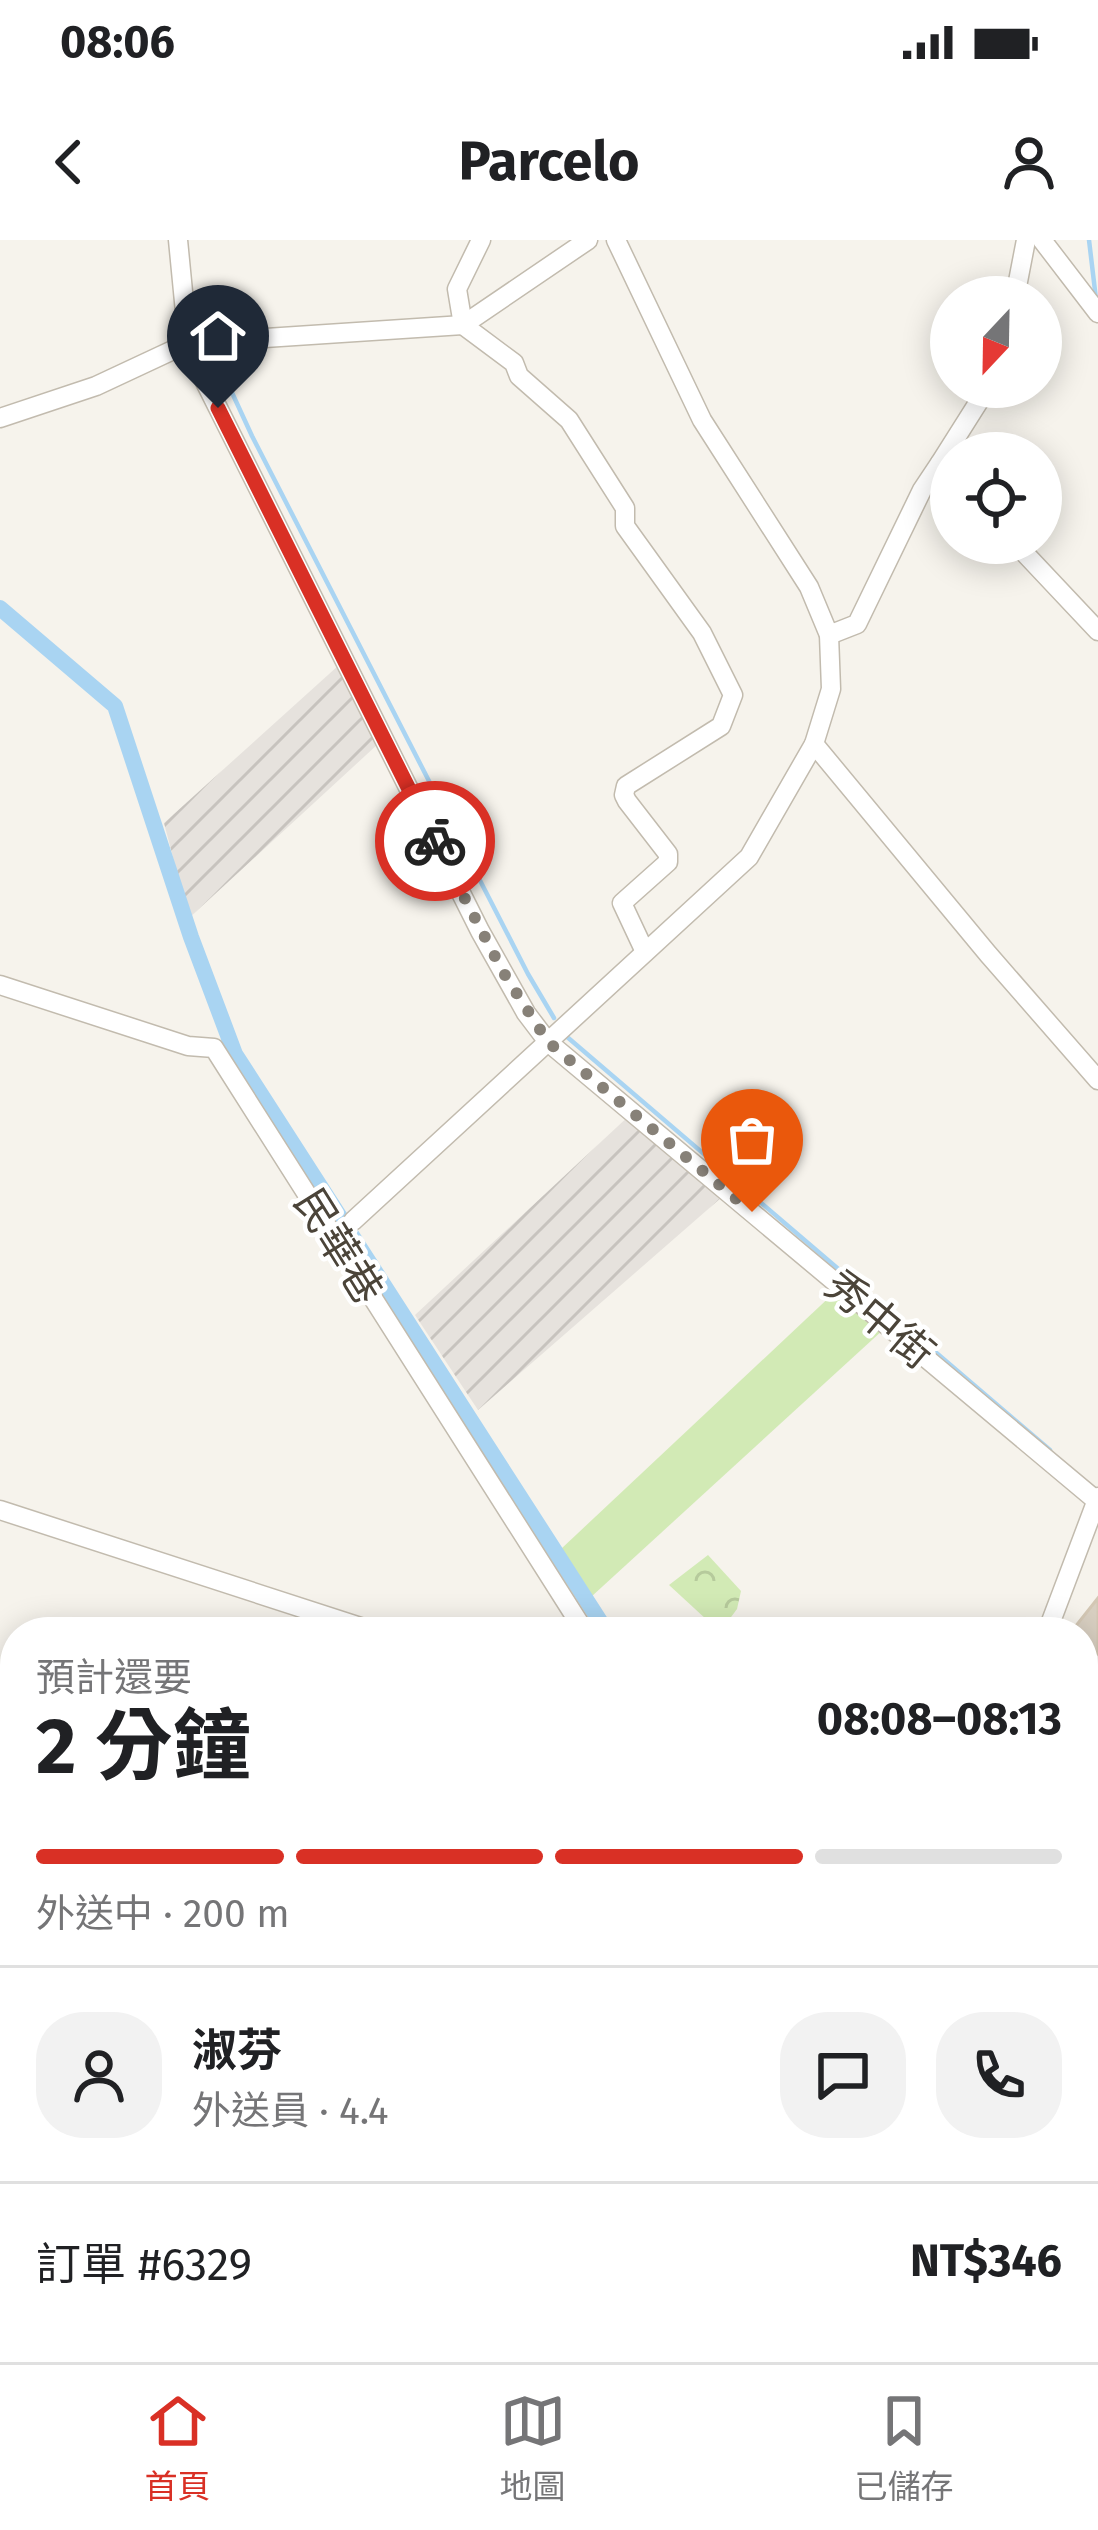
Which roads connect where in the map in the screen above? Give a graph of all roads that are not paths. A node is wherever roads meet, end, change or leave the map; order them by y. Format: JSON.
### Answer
{"nodes":[{"id":1,"x":178,"y":240,"type":"edge"},
{"id":2,"x":481,"y":240,"type":"edge"},
{"id":3,"x":588,"y":240,"type":"edge"},
{"id":4,"x":616,"y":240,"type":"edge"},
{"id":5,"x":1026,"y":240,"type":"edge"},
{"id":6,"x":1042,"y":240,"type":"edge"},
{"id":7,"x":1020,"y":276,"type":"edge"},
{"id":8,"x":1098,"y":313,"type":"edge"},
{"id":9,"x":463,"y":325,"type":"junction"},
{"id":10,"x":188,"y":343,"type":"junction"},
{"id":11,"x":0,"y":418,"type":"edge"},
{"id":12,"x":930,"y":483,"type":"edge"},
{"id":13,"x":1035,"y":564,"type":"edge"},
{"id":14,"x":1098,"y":632,"type":"edge"},
{"id":15,"x":829,"y":635,"type":"junction"},
{"id":16,"x":814,"y":744,"type":"junction"},
{"id":17,"x":645,"y":952,"type":"junction"},
{"id":18,"x":0,"y":985,"type":"edge"},
{"id":19,"x":548,"y":1042,"type":"junction"},
{"id":20,"x":1098,"y":1080,"type":"edge"},
{"id":21,"x":353,"y":1221,"type":"dead end"},
{"id":22,"x":1098,"y":1500,"type":"edge"},
{"id":23,"x":0,"y":1510,"type":"edge"},
{"id":24,"x":330,"y":1617,"type":"edge"},
{"id":25,"x":575,"y":1617,"type":"edge"},
{"id":26,"x":1053,"y":1617,"type":"edge"}],
"edges":[{"from":1,"to":10,"type":"street"},
{"from":2,"to":9,"type":"street"},
{"from":3,"to":9,"type":"street"},
{"from":4,"to":15,"type":"street"},
{"from":5,"to":7,"type":"street"},
{"from":6,"to":8,"type":"street"},
{"from":9,"to":10,"type":"street"},
{"from":9,"to":17,"type":"street"},
{"from":10,"to":11,"type":"street"},
{"from":10,"to":19,"type":"street","name":"秀中街"},
{"from":12,"to":15,"type":"street"},
{"from":13,"to":14,"type":"street"},
{"from":15,"to":16,"type":"street"},
{"from":16,"to":17,"type":"street"},
{"from":16,"to":20,"type":"street"},
{"from":17,"to":19,"type":"street"},
{"from":18,"to":25,"type":"street","name":"民華巷"},
{"from":19,"to":21,"type":"street"},
{"from":19,"to":22,"type":"street","name":"秀中街"},
{"from":22,"to":26,"type":"street","name":"秀中街"},
{"from":23,"to":24,"type":"street"}]}
